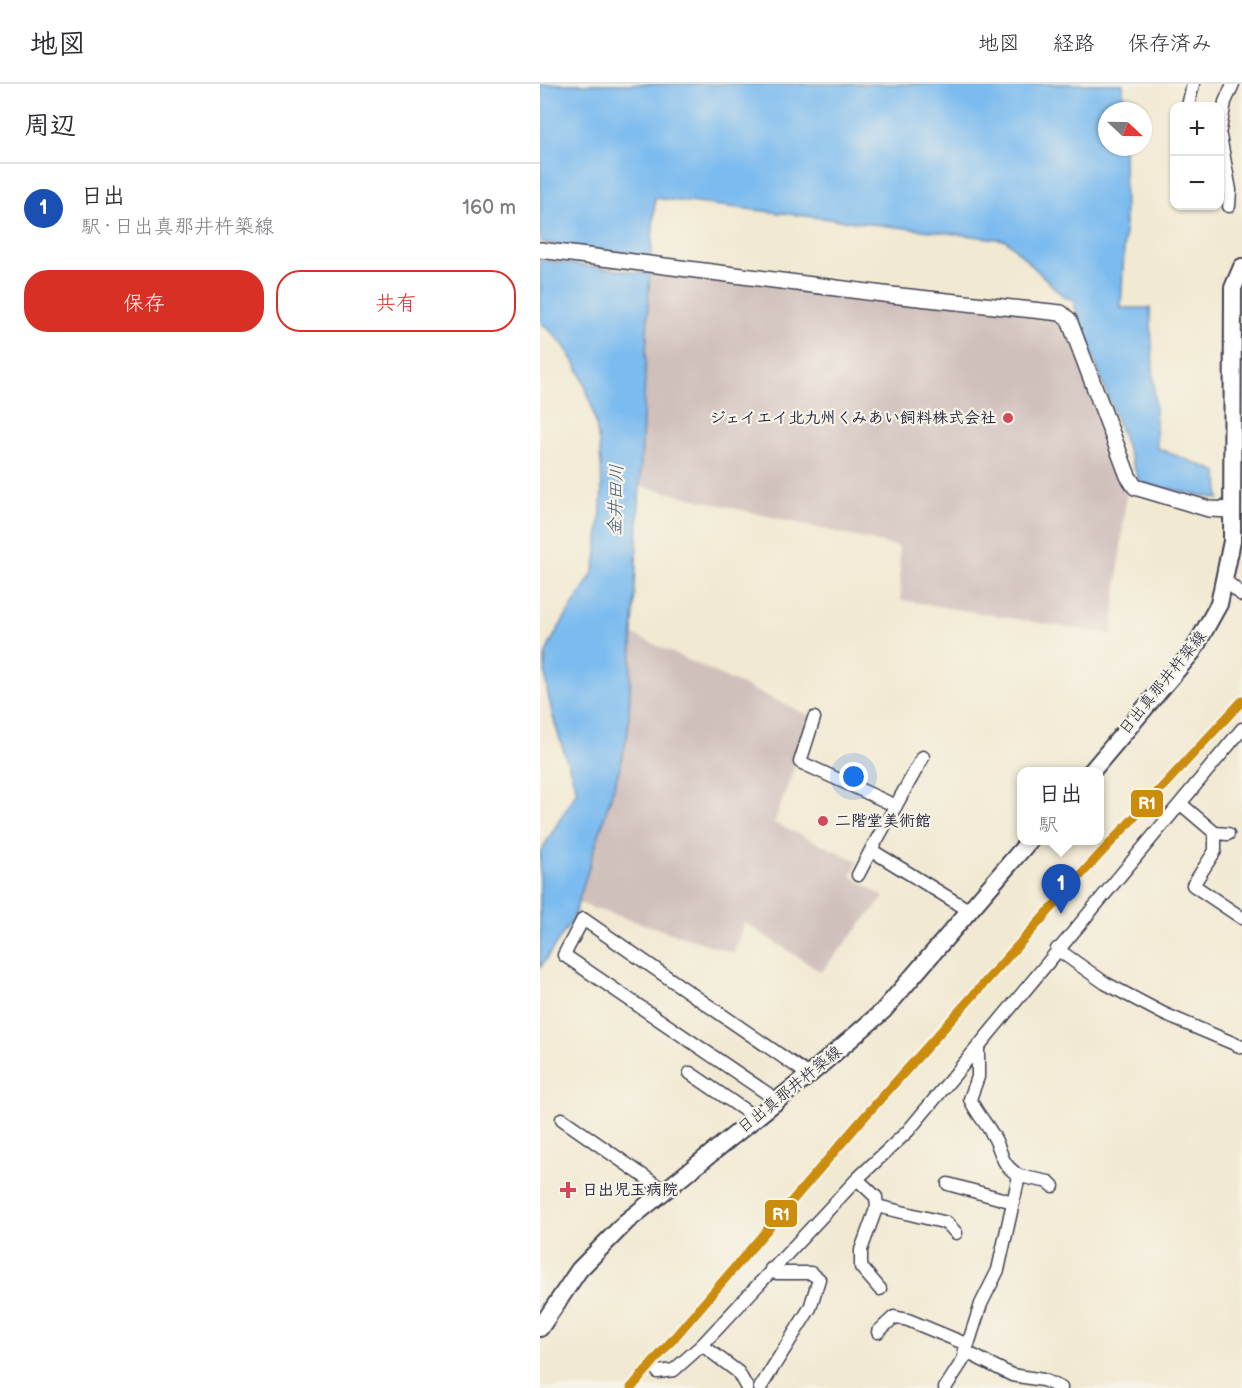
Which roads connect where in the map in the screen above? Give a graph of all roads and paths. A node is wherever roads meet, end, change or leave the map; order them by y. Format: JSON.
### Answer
{"nodes":[{"id":1,"x":1193,"y":84,"type":"edge"},
{"id":2,"x":1233,"y":84,"type":"edge"},
{"id":3,"x":1189,"y":102,"type":"edge"},
{"id":4,"x":1224,"y":108,"type":"edge"},
{"id":5,"x":1224,"y":156,"type":"edge"},
{"id":6,"x":1229,"y":206,"type":"dead end"},
{"id":7,"x":540,"y":250,"type":"edge"},
{"id":8,"x":1242,"y":267,"type":"edge"},
{"id":9,"x":1232,"y":510,"type":"junction"},
{"id":10,"x":1225,"y":580,"type":"junction"},
{"id":11,"x":1242,"y":595,"type":"edge"},
{"id":12,"x":814,"y":718,"type":"dead end"},
{"id":13,"x":1242,"y":729,"type":"edge"},
{"id":14,"x":923,"y":757,"type":"dead end"},
{"id":15,"x":1094,"y":767,"type":"edge"},
{"id":16,"x":1181,"y":804,"type":"junction"},
{"id":17,"x":896,"y":806,"type":"junction"},
{"id":18,"x":1026,"y":845,"type":"edge"},
{"id":19,"x":871,"y":850,"type":"junction"},
{"id":20,"x":858,"y":874,"type":"dead end"},
{"id":21,"x":970,"y":911,"type":"junction"},
{"id":22,"x":1242,"y":918,"type":"edge"},
{"id":23,"x":1057,"y":949,"type":"junction"},
{"id":24,"x":1242,"y":1047,"type":"edge"},
{"id":25,"x":978,"y":1049,"type":"junction"},
{"id":26,"x":690,"y":1073,"type":"dead end"},
{"id":27,"x":809,"y":1075,"type":"junction"},
{"id":28,"x":777,"y":1100,"type":"junction"},
{"id":29,"x":756,"y":1118,"type":"junction"},
{"id":30,"x":562,"y":1119,"type":"dead end"},
{"id":31,"x":1019,"y":1176,"type":"junction"},
{"id":32,"x":857,"y":1179,"type":"junction"},
{"id":33,"x":948,"y":1184,"type":"dead end"},
{"id":34,"x":1053,"y":1186,"type":"dead end"},
{"id":35,"x":665,"y":1191,"type":"junction"},
{"id":36,"x":1014,"y":1202,"type":"junction"},
{"id":37,"x":876,"y":1206,"type":"junction"},
{"id":38,"x":956,"y":1233,"type":"dead end"},
{"id":39,"x":771,"y":1269,"type":"junction"},
{"id":40,"x":880,"y":1289,"type":"dead end"},
{"id":41,"x":540,"y":1328,"type":"edge"},
{"id":42,"x":878,"y":1332,"type":"dead end"},
{"id":43,"x":702,"y":1345,"type":"junction"},
{"id":44,"x":965,"y":1348,"type":"junction"},
{"id":45,"x":658,"y":1372,"type":"dead end"},
{"id":46,"x":747,"y":1388,"type":"edge"},
{"id":47,"x":760,"y":1388,"type":"edge"},
{"id":48,"x":945,"y":1388,"type":"edge"},
{"id":49,"x":1061,"y":1388,"type":"edge"}],
"edges":[{"from":1,"to":3,"type":"street"},
{"from":2,"to":4,"type":"street"},
{"from":5,"to":6,"type":"street"},
{"from":7,"to":9,"type":"street"},
{"from":8,"to":9,"type":"main road","name":"日出真那井杵築線"},
{"from":9,"to":10,"type":"main road","name":"日出真那井杵築線"},
{"from":10,"to":11,"type":"street"},
{"from":10,"to":15,"type":"main road","name":"日出真那井杵築線"},
{"from":12,"to":17,"type":"street"},
{"from":13,"to":16,"type":"street"},
{"from":14,"to":17,"type":"street"},
{"from":16,"to":22,"type":"street"},
{"from":16,"to":23,"type":"street"},
{"from":17,"to":19,"type":"street"},
{"from":18,"to":21,"type":"main road","name":"日出真那井杵築線"},
{"from":19,"to":20,"type":"street"},
{"from":19,"to":21,"type":"street"},
{"from":21,"to":27,"type":"main road","name":"日出真那井杵築線"},
{"from":23,"to":24,"type":"street"},
{"from":23,"to":25,"type":"street"},
{"from":25,"to":31,"type":"street"},
{"from":25,"to":32,"type":"street"},
{"from":26,"to":29,"type":"street"},
{"from":27,"to":28,"type":"main road","name":"日出真那井杵築線"},
{"from":27,"to":28,"type":"street"},
{"from":28,"to":29,"type":"main road","name":"日出真那井杵築線"},
{"from":29,"to":35,"type":"main road","name":"日出真那井杵築線"},
{"from":30,"to":35,"type":"street"},
{"from":31,"to":34,"type":"street"},
{"from":31,"to":36,"type":"street"},
{"from":32,"to":37,"type":"street"},
{"from":32,"to":39,"type":"street"},
{"from":33,"to":36,"type":"street"},
{"from":35,"to":41,"type":"main road","name":"日出真那井杵築線"},
{"from":36,"to":44,"type":"street"},
{"from":37,"to":38,"type":"street"},
{"from":37,"to":40,"type":"street"},
{"from":39,"to":43,"type":"street"},
{"from":39,"to":47,"type":"street"},
{"from":42,"to":44,"type":"street"},
{"from":43,"to":45,"type":"street"},
{"from":43,"to":46,"type":"street"},
{"from":44,"to":48,"type":"street"},
{"from":44,"to":49,"type":"street"}]}
